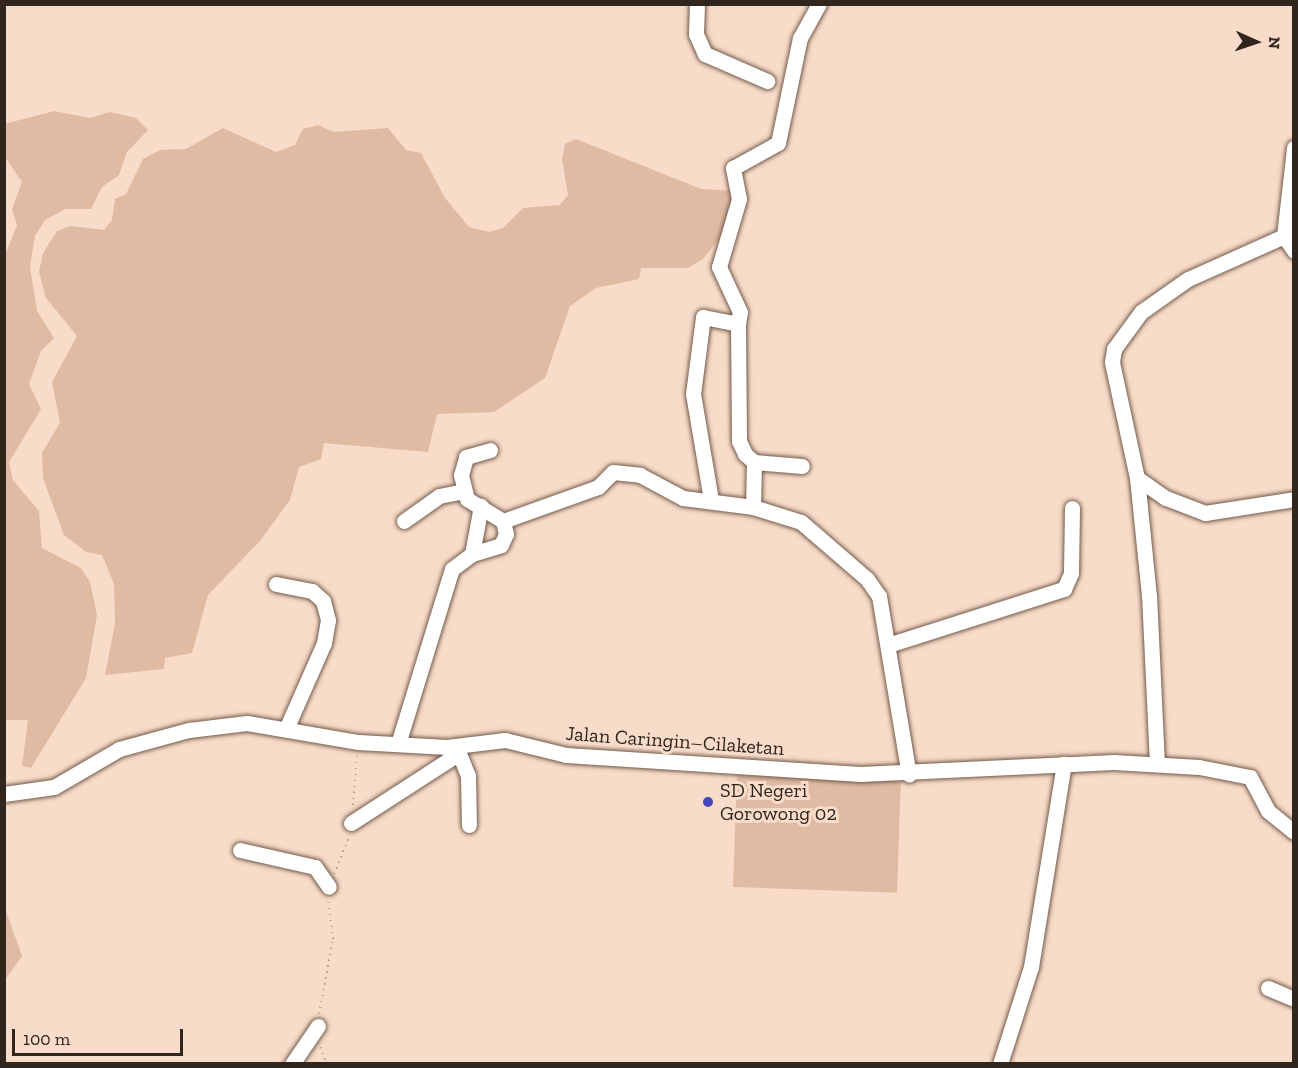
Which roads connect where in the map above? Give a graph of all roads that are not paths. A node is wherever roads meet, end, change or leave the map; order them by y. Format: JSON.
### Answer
{"nodes":[{"id":1,"x":697,"y":4,"type":"edge"},
{"id":2,"x":819,"y":4,"type":"edge"},
{"id":3,"x":767,"y":81,"type":"dead end"},
{"id":4,"x":1293,"y":148,"type":"edge"},
{"id":5,"x":1284,"y":236,"type":"junction"},
{"id":6,"x":1293,"y":251,"type":"edge"},
{"id":7,"x":738,"y":324,"type":"junction"},
{"id":8,"x":490,"y":450,"type":"dead end"},
{"id":9,"x":754,"y":462,"type":"junction"},
{"id":10,"x":802,"y":466,"type":"dead end"},
{"id":11,"x":1137,"y":477,"type":"junction"},
{"id":12,"x":464,"y":491,"type":"junction"},
{"id":13,"x":1293,"y":499,"type":"edge"},
{"id":14,"x":711,"y":500,"type":"junction"},
{"id":15,"x":481,"y":506,"type":"junction"},
{"id":16,"x":753,"y":507,"type":"junction"},
{"id":17,"x":1072,"y":508,"type":"dead end"},
{"id":18,"x":404,"y":521,"type":"dead end"},
{"id":19,"x":503,"y":521,"type":"junction"},
{"id":20,"x":472,"y":554,"type":"junction"},
{"id":21,"x":276,"y":584,"type":"dead end"},
{"id":22,"x":888,"y":645,"type":"junction"},
{"id":23,"x":285,"y":729,"type":"junction"},
{"id":24,"x":398,"y":744,"type":"junction"},
{"id":25,"x":456,"y":751,"type":"junction"},
{"id":26,"x":1064,"y":764,"type":"junction"},
{"id":27,"x":1157,"y":764,"type":"junction"},
{"id":28,"x":909,"y":775,"type":"junction"},
{"id":29,"x":4,"y":794,"type":"edge"},
{"id":30,"x":351,"y":823,"type":"road end"},
{"id":31,"x":468,"y":825,"type":"dead end"},
{"id":32,"x":1293,"y":832,"type":"edge"},
{"id":33,"x":240,"y":850,"type":"dead end"},
{"id":34,"x":328,"y":887,"type":"road end"},
{"id":35,"x":1268,"y":988,"type":"dead end"},
{"id":36,"x":1293,"y":999,"type":"edge"},
{"id":37,"x":318,"y":1026,"type":"road end"},
{"id":38,"x":292,"y":1064,"type":"edge"},
{"id":39,"x":1000,"y":1064,"type":"edge"}],
"edges":[{"from":1,"to":3,"type":"street"},
{"from":2,"to":7,"type":"street"},
{"from":4,"to":5,"type":"street"},
{"from":5,"to":6,"type":"street"},
{"from":5,"to":11,"type":"street"},
{"from":7,"to":9,"type":"street"},
{"from":7,"to":14,"type":"street"},
{"from":8,"to":12,"type":"street"},
{"from":9,"to":10,"type":"street"},
{"from":9,"to":16,"type":"street"},
{"from":11,"to":13,"type":"street"},
{"from":11,"to":27,"type":"street"},
{"from":12,"to":15,"type":"street"},
{"from":12,"to":18,"type":"street"},
{"from":14,"to":16,"type":"street"},
{"from":14,"to":19,"type":"street"},
{"from":15,"to":19,"type":"street"},
{"from":15,"to":20,"type":"street"},
{"from":16,"to":22,"type":"street"},
{"from":17,"to":22,"type":"street"},
{"from":19,"to":20,"type":"street"},
{"from":20,"to":24,"type":"street"},
{"from":21,"to":23,"type":"street"},
{"from":22,"to":28,"type":"street"},
{"from":23,"to":24,"type":"street","name":"Jalan Caringin–Cilaketan"},
{"from":23,"to":29,"type":"street","name":"Jalan Caringin–Cilaketan"},
{"from":24,"to":25,"type":"street","name":"Jalan Caringin–Cilaketan"},
{"from":25,"to":28,"type":"street","name":"Jalan Caringin–Cilaketan"},
{"from":25,"to":30,"type":"street"},
{"from":25,"to":31,"type":"street"},
{"from":26,"to":27,"type":"street","name":"Jalan Caringin–Cilaketan"},
{"from":26,"to":28,"type":"street","name":"Jalan Caringin–Cilaketan"},
{"from":26,"to":39,"type":"street"},
{"from":27,"to":32,"type":"street","name":"Jalan Caringin–Cilaketan"},
{"from":33,"to":34,"type":"street"},
{"from":35,"to":36,"type":"street"},
{"from":37,"to":38,"type":"street"}]}
